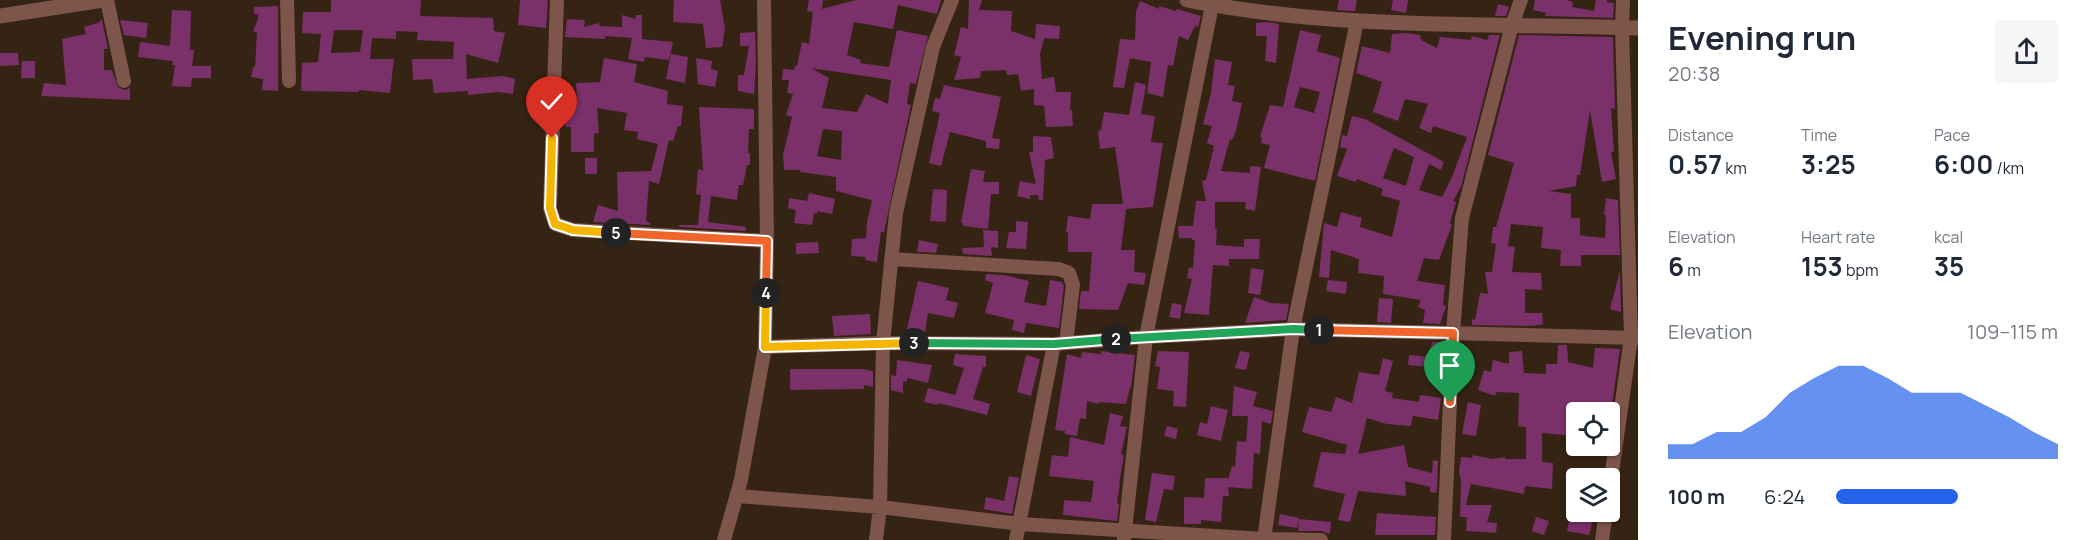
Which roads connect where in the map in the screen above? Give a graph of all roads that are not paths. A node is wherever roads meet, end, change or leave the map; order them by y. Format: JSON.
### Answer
{"nodes":[{"id":1,"x":105,"y":0,"type":"edge"},
{"id":2,"x":287,"y":0,"type":"edge"},
{"id":3,"x":557,"y":0,"type":"edge"},
{"id":4,"x":764,"y":0,"type":"edge"},
{"id":5,"x":952,"y":0,"type":"edge"},
{"id":6,"x":1187,"y":0,"type":"edge"},
{"id":7,"x":1521,"y":0,"type":"edge"},
{"id":8,"x":1623,"y":0,"type":"edge"},
{"id":9,"x":1212,"y":2,"type":"edge"},
{"id":10,"x":0,"y":16,"type":"edge"},
{"id":11,"x":1357,"y":21,"type":"junction"},
{"id":12,"x":1512,"y":25,"type":"junction"},
{"id":13,"x":1622,"y":28,"type":"junction"},
{"id":14,"x":1638,"y":28,"type":"edge"},
{"id":15,"x":124,"y":81,"type":"dead end"},
{"id":16,"x":289,"y":81,"type":"dead end"},
{"id":17,"x":767,"y":241,"type":"junction"},
{"id":18,"x":891,"y":259,"type":"junction"},
{"id":19,"x":1293,"y":329,"type":"junction"},
{"id":20,"x":1453,"y":333,"type":"junction"},
{"id":21,"x":1146,"y":337,"type":"junction"},
{"id":22,"x":1634,"y":338,"type":"edge"},
{"id":23,"x":883,"y":343,"type":"junction"},
{"id":24,"x":1060,"y":343,"type":"junction"},
{"id":25,"x":765,"y":347,"type":"junction"},
{"id":26,"x":1613,"y":468,"type":"edge"},
{"id":27,"x":736,"y":496,"type":"junction"},
{"id":28,"x":880,"y":507,"type":"junction"},
{"id":29,"x":1605,"y":522,"type":"edge"},
{"id":30,"x":1020,"y":524,"type":"junction"},
{"id":31,"x":1125,"y":535,"type":"edge"},
{"id":32,"x":1264,"y":539,"type":"edge"},
{"id":33,"x":724,"y":540,"type":"edge"},
{"id":34,"x":876,"y":540,"type":"edge"},
{"id":35,"x":1016,"y":540,"type":"edge"},
{"id":36,"x":1321,"y":540,"type":"edge"},
{"id":37,"x":1444,"y":540,"type":"edge"},
{"id":38,"x":1602,"y":540,"type":"edge"}],
"edges":[{"from":1,"to":10,"type":"street"},
{"from":1,"to":15,"type":"street"},
{"from":2,"to":16,"type":"street"},
{"from":3,"to":17,"type":"street"},
{"from":4,"to":17,"type":"street"},
{"from":5,"to":18,"type":"street"},
{"from":6,"to":9,"type":"street"},
{"from":7,"to":12,"type":"street"},
{"from":8,"to":13,"type":"street"},
{"from":9,"to":11,"type":"street"},
{"from":9,"to":21,"type":"street"},
{"from":11,"to":12,"type":"street"},
{"from":11,"to":19,"type":"street"},
{"from":12,"to":13,"type":"street"},
{"from":12,"to":20,"type":"street"},
{"from":13,"to":14,"type":"street"},
{"from":13,"to":22,"type":"street"},
{"from":17,"to":25,"type":"street"},
{"from":18,"to":23,"type":"street"},
{"from":18,"to":24,"type":"street"},
{"from":19,"to":20,"type":"street"},
{"from":19,"to":21,"type":"street"},
{"from":19,"to":32,"type":"street"},
{"from":20,"to":22,"type":"street"},
{"from":20,"to":37,"type":"street"},
{"from":21,"to":24,"type":"street"},
{"from":21,"to":31,"type":"street"},
{"from":22,"to":26,"type":"street"},
{"from":23,"to":24,"type":"street"},
{"from":23,"to":25,"type":"street"},
{"from":23,"to":28,"type":"street"},
{"from":24,"to":30,"type":"street"},
{"from":25,"to":27,"type":"street"},
{"from":27,"to":28,"type":"street"},
{"from":27,"to":33,"type":"street"},
{"from":28,"to":30,"type":"street"},
{"from":28,"to":34,"type":"street"},
{"from":29,"to":38,"type":"street"},
{"from":30,"to":31,"type":"street"},
{"from":30,"to":35,"type":"street"},
{"from":31,"to":32,"type":"street"},
{"from":32,"to":36,"type":"street"}]}
